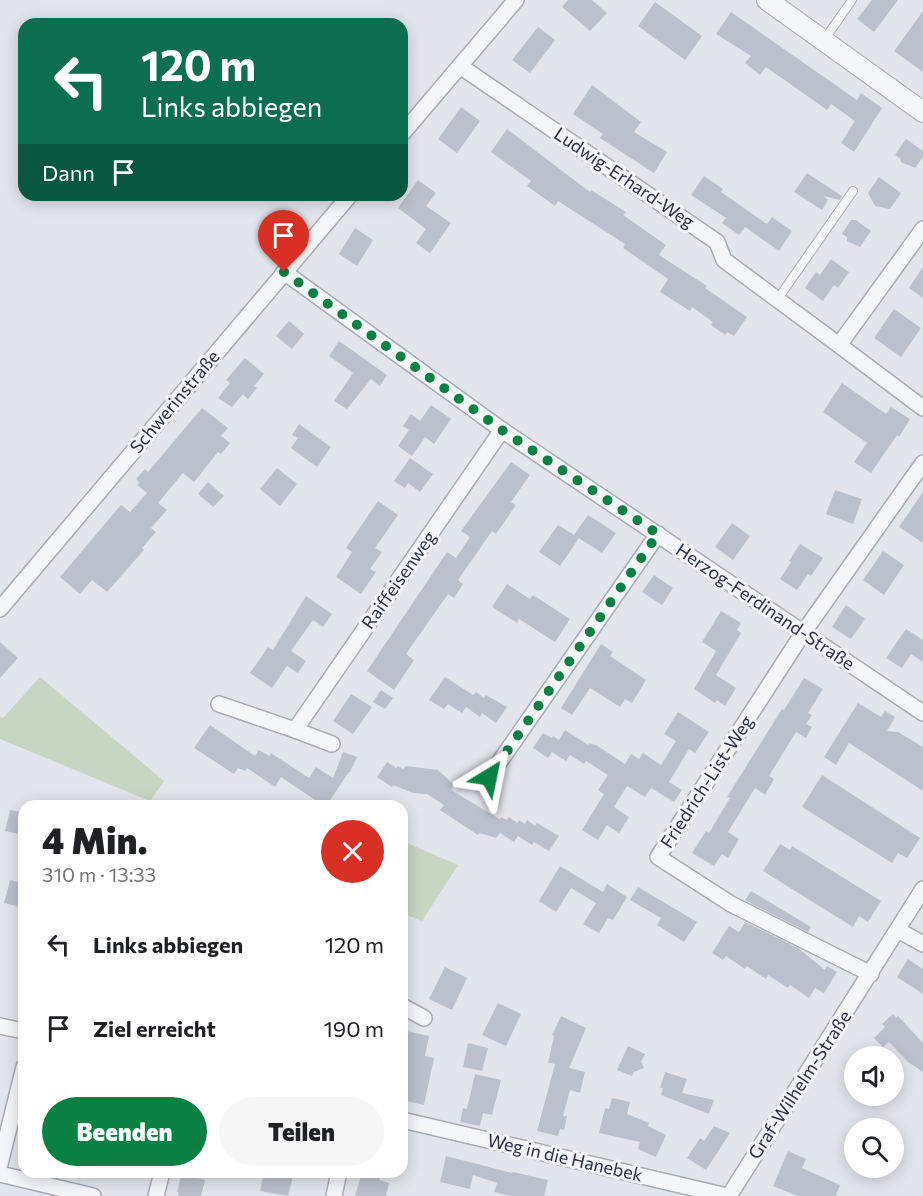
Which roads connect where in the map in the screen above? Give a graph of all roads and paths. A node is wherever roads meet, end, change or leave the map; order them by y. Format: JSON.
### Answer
{"nodes":[{"id":1,"x":516,"y":0,"type":"edge"},
{"id":2,"x":767,"y":0,"type":"edge"},
{"id":3,"x":852,"y":0,"type":"edge"},
{"id":4,"x":824,"y":41,"type":"junction"},
{"id":5,"x":460,"y":66,"type":"junction"},
{"id":6,"x":923,"y":112,"type":"edge"},
{"id":7,"x":408,"y":127,"type":"edge"},
{"id":8,"x":853,"y":191,"type":"dead end"},
{"id":9,"x":345,"y":201,"type":"edge"},
{"id":10,"x":923,"y":229,"type":"edge"},
{"id":11,"x":284,"y":272,"type":"junction"},
{"id":12,"x":777,"y":300,"type":"junction"},
{"id":13,"x":839,"y":345,"type":"junction"},
{"id":14,"x":923,"y":408,"type":"edge"},
{"id":15,"x":502,"y":430,"type":"junction"},
{"id":16,"x":923,"y":463,"type":"edge"},
{"id":17,"x":658,"y":534,"type":"junction"},
{"id":18,"x":0,"y":609,"type":"edge"},
{"id":19,"x":803,"y":633,"type":"junction"},
{"id":20,"x":219,"y":704,"type":"dead end"},
{"id":21,"x":923,"y":713,"type":"edge"},
{"id":22,"x":295,"y":730,"type":"junction"},
{"id":23,"x":332,"y":744,"type":"dead end"},
{"id":24,"x":489,"y":777,"type":"dead end"},
{"id":25,"x":923,"y":890,"type":"edge"},
{"id":26,"x":898,"y":930,"type":"junction"},
{"id":27,"x":923,"y":944,"type":"edge"},
{"id":28,"x":871,"y":974,"type":"junction"},
{"id":29,"x":408,"y":1009,"type":"edge"},
{"id":30,"x":424,"y":1018,"type":"dead end"},
{"id":31,"x":0,"y":1026,"type":"edge"},
{"id":32,"x":18,"y":1030,"type":"edge"},
{"id":33,"x":18,"y":1091,"type":"edge"},
{"id":34,"x":408,"y":1121,"type":"edge"},
{"id":35,"x":0,"y":1164,"type":"edge"},
{"id":36,"x":0,"y":1174,"type":"edge"},
{"id":37,"x":160,"y":1178,"type":"edge"},
{"id":38,"x":338,"y":1178,"type":"edge"},
{"id":39,"x":93,"y":1196,"type":"edge"},
{"id":40,"x":156,"y":1196,"type":"edge"},
{"id":41,"x":334,"y":1196,"type":"edge"},
{"id":42,"x":728,"y":1196,"type":"edge"}],
"edges":[{"from":1,"to":5,"type":"street"},
{"from":2,"to":4,"type":"street"},
{"from":3,"to":4,"type":"lane"},
{"from":4,"to":6,"type":"street"},
{"from":5,"to":7,"type":"street"},
{"from":5,"to":12,"type":"street","name":"Ludwig-Erhard-Weg"},
{"from":8,"to":12,"type":"lane"},
{"from":9,"to":11,"type":"street","name":"Schwerinstraße"},
{"from":10,"to":13,"type":"street"},
{"from":11,"to":15,"type":"street","name":"Herzog-Ferdinand-Straße"},
{"from":11,"to":18,"type":"street","name":"Schwerinstraße"},
{"from":12,"to":13,"type":"street","name":"Ludwig-Erhard-Weg"},
{"from":13,"to":14,"type":"street","name":"Ludwig-Erhard-Weg"},
{"from":15,"to":17,"type":"street","name":"Herzog-Ferdinand-Straße"},
{"from":15,"to":22,"type":"street","name":"Raiffeisenweg"},
{"from":16,"to":19,"type":"street"},
{"from":17,"to":19,"type":"street","name":"Herzog-Ferdinand-Straße"},
{"from":17,"to":24,"type":"street"},
{"from":19,"to":21,"type":"street","name":"Herzog-Ferdinand-Straße"},
{"from":19,"to":28,"type":"street","name":"Friedrich-List-Weg"},
{"from":20,"to":22,"type":"street"},
{"from":22,"to":23,"type":"street"},
{"from":25,"to":26,"type":"street","name":"Graf-Wilhelm-Straße"},
{"from":26,"to":27,"type":"street"},
{"from":26,"to":28,"type":"street","name":"Graf-Wilhelm-Straße"},
{"from":28,"to":42,"type":"street","name":"Graf-Wilhelm-Straße"},
{"from":29,"to":30,"type":"street"},
{"from":31,"to":32,"type":"street"},
{"from":33,"to":35,"type":"street"},
{"from":34,"to":42,"type":"street","name":"Weg in die Hanebek"},
{"from":36,"to":39,"type":"street"},
{"from":37,"to":40,"type":"street"},
{"from":38,"to":41,"type":"street"}]}
